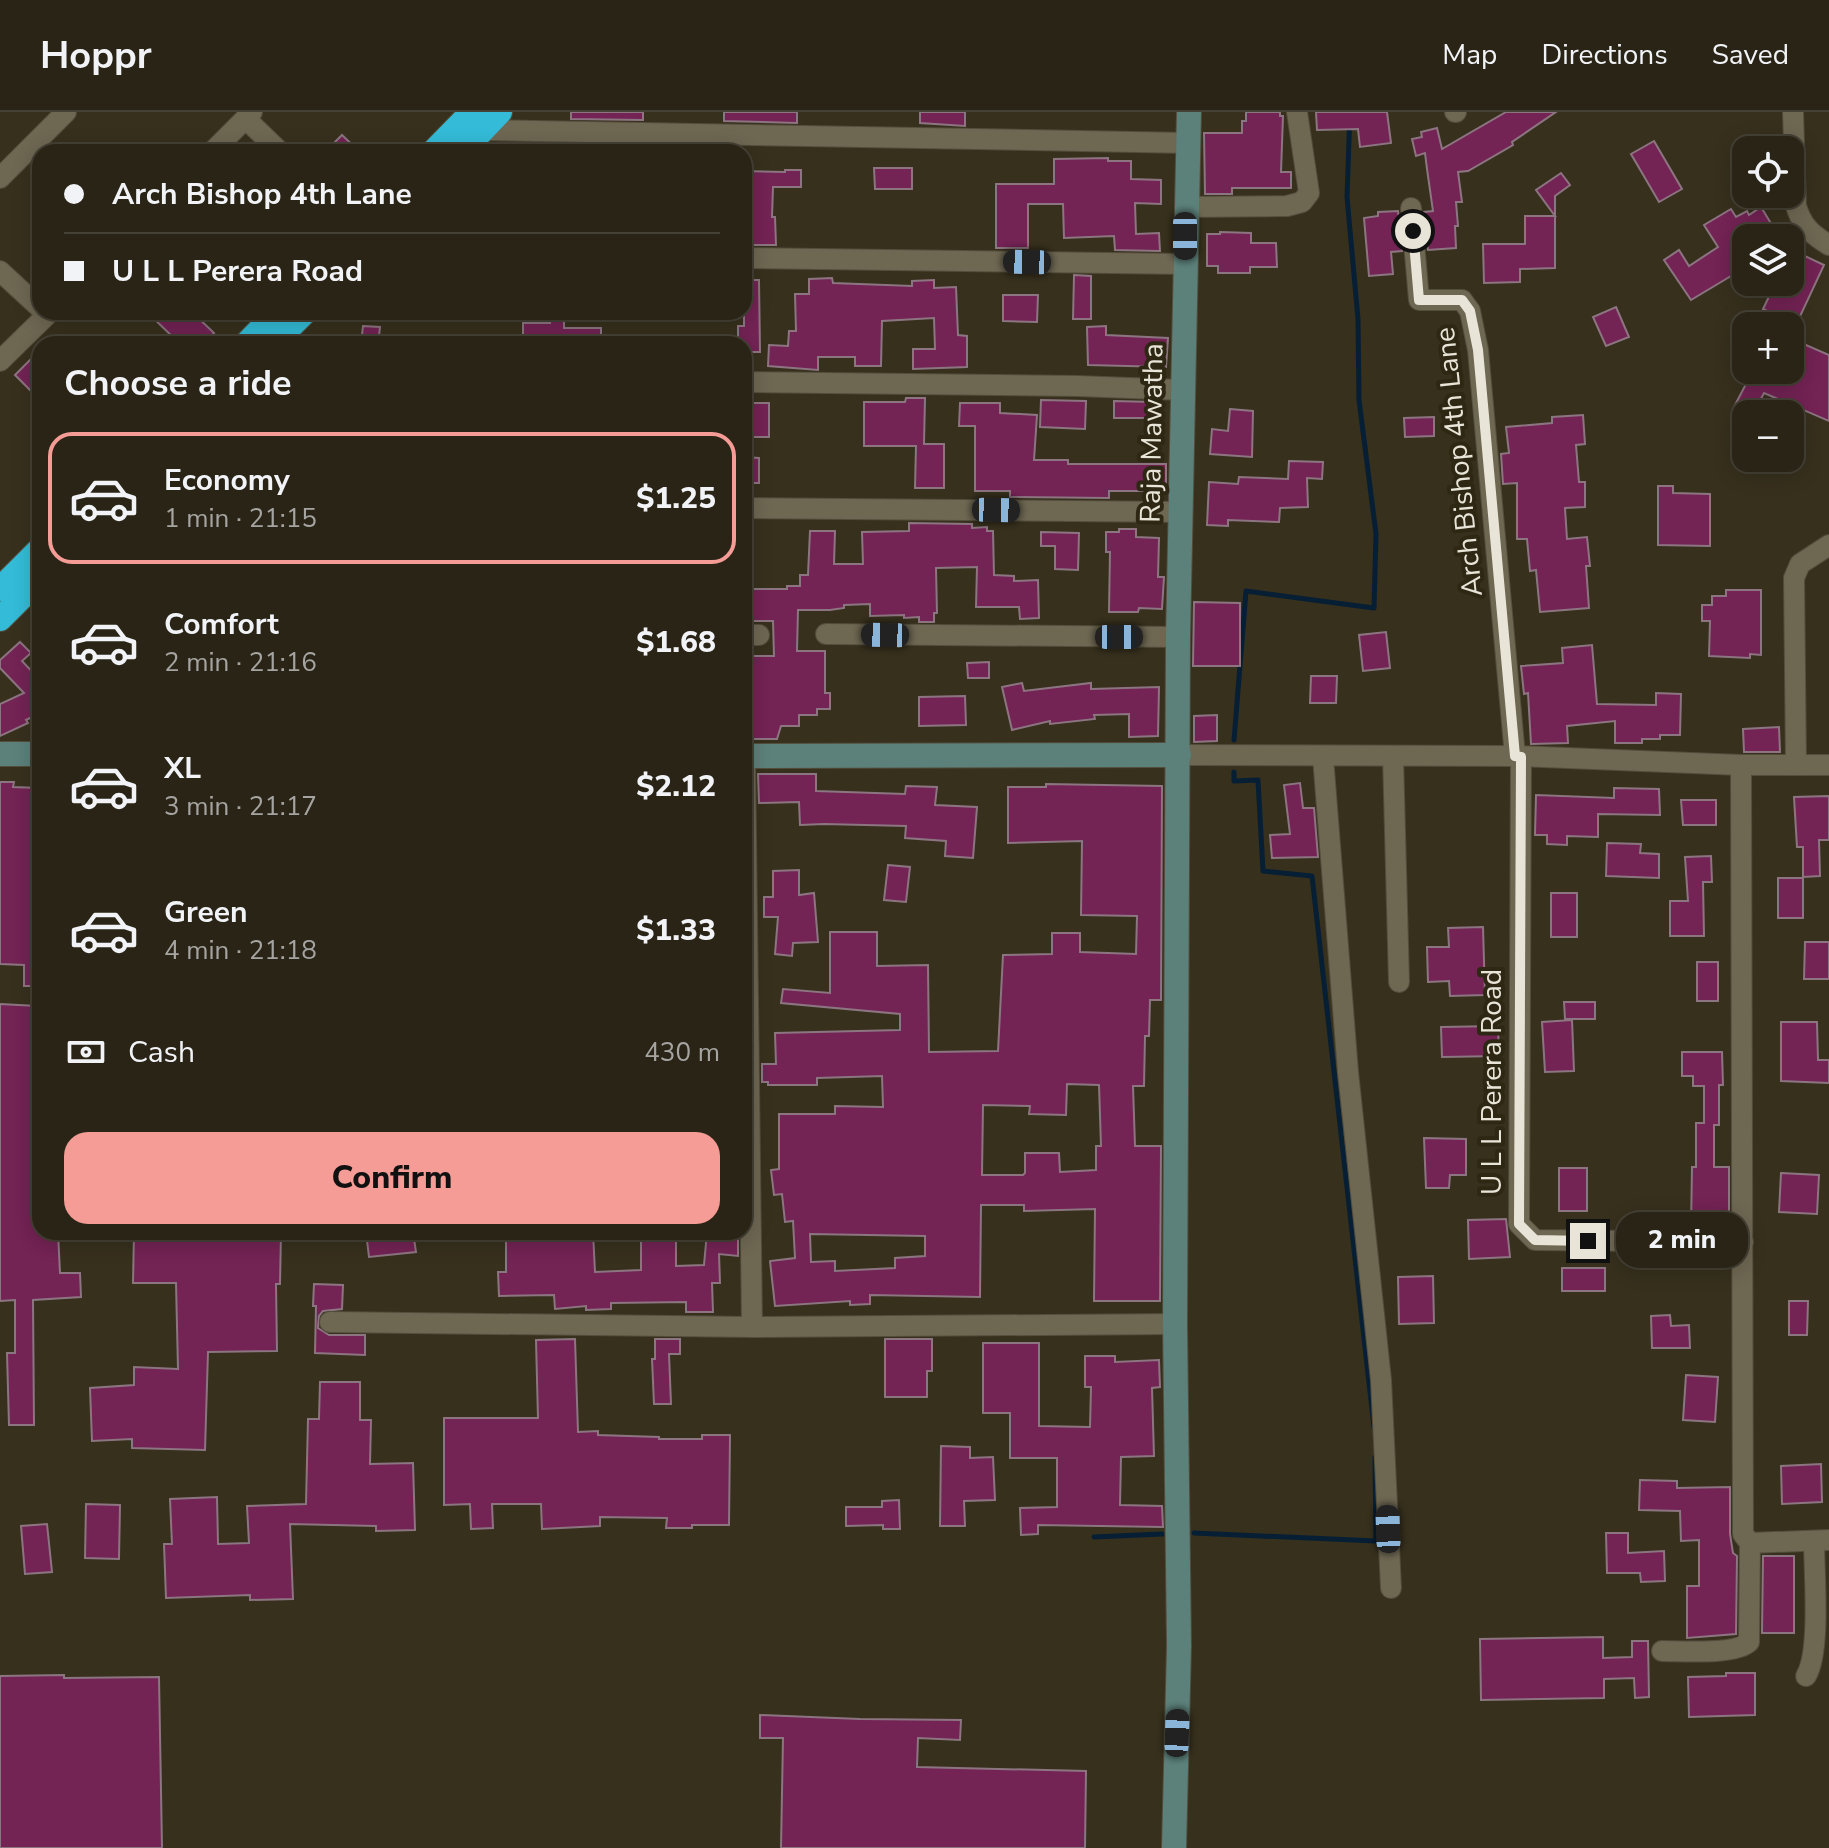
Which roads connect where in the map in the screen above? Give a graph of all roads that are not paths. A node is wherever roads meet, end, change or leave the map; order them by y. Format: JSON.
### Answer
{"nodes":[{"id":1,"x":66,"y":112,"type":"edge"},
{"id":2,"x":500,"y":112,"type":"edge"},
{"id":3,"x":1189,"y":112,"type":"edge"},
{"id":4,"x":1297,"y":112,"type":"edge"},
{"id":5,"x":1793,"y":112,"type":"edge"},
{"id":6,"x":249,"y":115,"type":"edge"},
{"id":7,"x":473,"y":121,"type":"edge"},
{"id":8,"x":1188,"y":143,"type":"junction"},
{"id":9,"x":34,"y":144,"type":"edge"},
{"id":10,"x":220,"y":144,"type":"edge"},
{"id":11,"x":273,"y":144,"type":"edge"},
{"id":12,"x":443,"y":144,"type":"edge"},
{"id":13,"x":465,"y":144,"type":"edge"},
{"id":14,"x":32,"y":146,"type":"edge"},
{"id":15,"x":0,"y":178,"type":"edge"},
{"id":16,"x":1185,"y":207,"type":"junction"},
{"id":17,"x":1411,"y":208,"type":"dead end"},
{"id":18,"x":1829,"y":245,"type":"edge"},
{"id":19,"x":752,"y":258,"type":"edge"},
{"id":20,"x":1185,"y":264,"type":"junction"},
{"id":21,"x":0,"y":271,"type":"edge"},
{"id":22,"x":32,"y":300,"type":"edge"},
{"id":23,"x":38,"y":320,"type":"edge"},
{"id":24,"x":269,"y":320,"type":"edge"},
{"id":25,"x":297,"y":320,"type":"edge"},
{"id":26,"x":254,"y":336,"type":"edge"},
{"id":27,"x":281,"y":336,"type":"edge"},
{"id":28,"x":0,"y":361,"type":"edge"},
{"id":29,"x":752,"y":382,"type":"edge"},
{"id":30,"x":1183,"y":390,"type":"junction"},
{"id":31,"x":752,"y":508,"type":"edge"},
{"id":32,"x":1179,"y":512,"type":"junction"},
{"id":33,"x":1829,"y":545,"type":"edge"},
{"id":34,"x":32,"y":557,"type":"edge"},
{"id":35,"x":32,"y":587,"type":"edge"},
{"id":36,"x":0,"y":589,"type":"edge"},
{"id":37,"x":0,"y":619,"type":"edge"},
{"id":38,"x":826,"y":634,"type":"dead end"},
{"id":39,"x":1178,"y":637,"type":"junction"},
{"id":40,"x":0,"y":754,"type":"edge"},
{"id":41,"x":32,"y":754,"type":"edge"},
{"id":42,"x":1179,"y":755,"type":"junction"},
{"id":43,"x":752,"y":756,"type":"edge"},
{"id":44,"x":1393,"y":756,"type":"junction"},
{"id":45,"x":1323,"y":757,"type":"junction"},
{"id":46,"x":1518,"y":757,"type":"junction"},
{"id":47,"x":1796,"y":764,"type":"junction"},
{"id":48,"x":1741,"y":765,"type":"junction"},
{"id":49,"x":1829,"y":765,"type":"edge"},
{"id":50,"x":1399,"y":982,"type":"dead end"},
{"id":51,"x":751,"y":1240,"type":"edge"},
{"id":52,"x":1743,"y":1242,"type":"junction"},
{"id":53,"x":330,"y":1322,"type":"dead end"},
{"id":54,"x":1175,"y":1324,"type":"junction"},
{"id":55,"x":752,"y":1327,"type":"junction"},
{"id":56,"x":1822,"y":1541,"type":"edge"},
{"id":57,"x":1750,"y":1543,"type":"junction"},
{"id":58,"x":1391,"y":1588,"type":"dead end"},
{"id":59,"x":1662,"y":1651,"type":"dead end"},
{"id":60,"x":1806,"y":1676,"type":"dead end"},
{"id":61,"x":1174,"y":1848,"type":"edge"}],
"edges":[{"from":1,"to":9,"type":"street"},
{"from":2,"to":7,"type":"highway"},
{"from":3,"to":8,"type":"street","name":"Raja Mawatha"},
{"from":4,"to":16,"type":"street"},
{"from":5,"to":18,"type":"street"},
{"from":6,"to":10,"type":"street"},
{"from":6,"to":11,"type":"street"},
{"from":7,"to":8,"type":"street"},
{"from":7,"to":12,"type":"highway"},
{"from":7,"to":13,"type":"highway"},
{"from":8,"to":16,"type":"street","name":"Raja Mawatha"},
{"from":14,"to":15,"type":"street"},
{"from":16,"to":20,"type":"street","name":"Raja Mawatha"},
{"from":17,"to":46,"type":"street","name":"Arch Bishop 4th Lane"},
{"from":19,"to":20,"type":"street"},
{"from":20,"to":30,"type":"street","name":"Raja Mawatha"},
{"from":21,"to":22,"type":"street"},
{"from":23,"to":28,"type":"street"},
{"from":24,"to":26,"type":"highway"},
{"from":25,"to":27,"type":"highway"},
{"from":29,"to":30,"type":"street"},
{"from":30,"to":32,"type":"street","name":"Raja Mawatha"},
{"from":31,"to":32,"type":"street"},
{"from":32,"to":39,"type":"street","name":"Raja Mawatha"},
{"from":33,"to":47,"type":"street"},
{"from":34,"to":36,"type":"highway"},
{"from":35,"to":37,"type":"highway"},
{"from":38,"to":39,"type":"street"},
{"from":39,"to":42,"type":"street","name":"Raja Mawatha"},
{"from":40,"to":41,"type":"street"},
{"from":42,"to":43,"type":"street"},
{"from":42,"to":45,"type":"street"},
{"from":42,"to":54,"type":"street","name":"Raja Mawatha"},
{"from":44,"to":45,"type":"street"},
{"from":44,"to":46,"type":"street"},
{"from":44,"to":50,"type":"street"},
{"from":45,"to":58,"type":"street"},
{"from":46,"to":48,"type":"street"},
{"from":46,"to":52,"type":"street","name":"U L L Perera Road"},
{"from":47,"to":48,"type":"street"},
{"from":47,"to":49,"type":"street"},
{"from":48,"to":52,"type":"street"},
{"from":51,"to":55,"type":"street"},
{"from":52,"to":57,"type":"street"},
{"from":53,"to":55,"type":"street"},
{"from":54,"to":55,"type":"street"},
{"from":54,"to":61,"type":"street","name":"Raja Mawatha"},
{"from":56,"to":57,"type":"street"},
{"from":56,"to":60,"type":"street"},
{"from":57,"to":59,"type":"street"}]}
